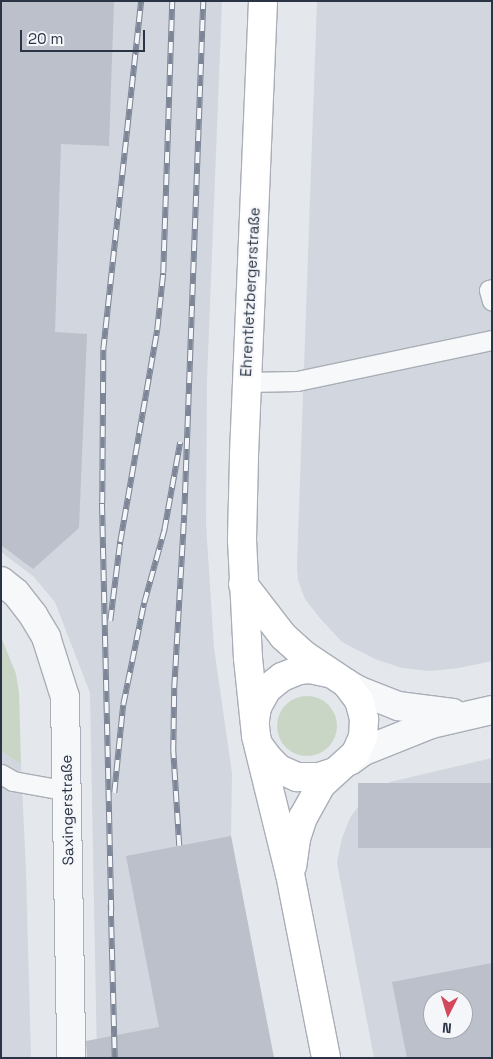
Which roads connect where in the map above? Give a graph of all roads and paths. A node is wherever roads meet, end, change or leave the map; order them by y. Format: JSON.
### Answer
{"nodes":[{"id":1,"x":263,"y":1,"type":"edge"},
{"id":2,"x":492,"y":289,"type":"edge"},
{"id":3,"x":492,"y":302,"type":"edge"},
{"id":4,"x":492,"y":340,"type":"edge"},
{"id":5,"x":246,"y":382,"type":"junction"},
{"id":6,"x":1,"y":581,"type":"edge"},
{"id":7,"x":243,"y":584,"type":"junction"},
{"id":8,"x":338,"y":678,"type":"junction"},
{"id":9,"x":479,"y":712,"type":"edge"},
{"id":10,"x":257,"y":736,"type":"junction"},
{"id":11,"x":342,"y":766,"type":"junction"},
{"id":12,"x":1,"y":774,"type":"edge"},
{"id":13,"x":68,"y":791,"type":"junction"},
{"id":14,"x":290,"y":874,"type":"junction"},
{"id":15,"x":71,"y":1058,"type":"edge"},
{"id":16,"x":326,"y":1058,"type":"edge"}],
"edges":[{"from":1,"to":5,"type":"street","name":"Ehrentletzbergerstraße"},
{"from":2,"to":3,"type":"lane"},
{"from":4,"to":5,"type":"lane"},
{"from":5,"to":7,"type":"street","name":"Ehrentletzbergerstraße"},
{"from":6,"to":13,"type":"street","name":"Saxingerstraße"},
{"from":7,"to":8,"type":"street","name":"Ehrentletzbergerstraße"},
{"from":7,"to":10,"type":"street","name":"Ehrentletzbergerstraße"},
{"from":8,"to":9,"type":"street"},
{"from":8,"to":10,"type":"street","name":"Ehrentletzbergerstraße"},
{"from":8,"to":11,"type":"street","name":"Ehrentletzbergerstraße"},
{"from":9,"to":11,"type":"street"},
{"from":10,"to":11,"type":"street"},
{"from":10,"to":14,"type":"street","name":"Ehrentletzbergerstraße"},
{"from":11,"to":14,"type":"street","name":"Ehrentletzbergerstraße"},
{"from":12,"to":13,"type":"lane"},
{"from":13,"to":15,"type":"street","name":"Saxingerstraße"},
{"from":14,"to":16,"type":"street","name":"Ehrentletzbergerstraße"}]}
